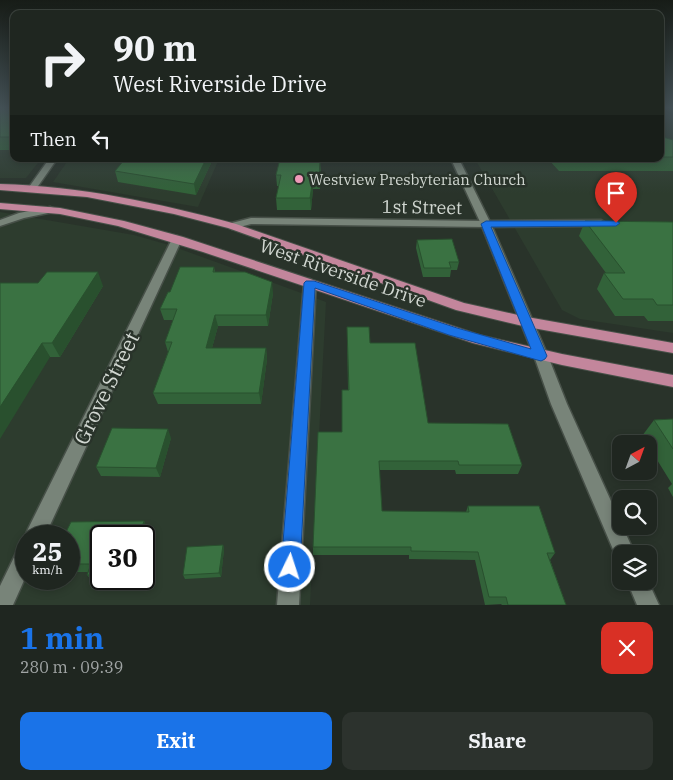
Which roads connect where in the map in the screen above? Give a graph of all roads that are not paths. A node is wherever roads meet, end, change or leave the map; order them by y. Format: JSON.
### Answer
{"nodes":[{"id":1,"x":51,"y":162,"type":"edge"},
{"id":2,"x":456,"y":162,"type":"edge"},
{"id":3,"x":0,"y":187,"type":"edge"},
{"id":4,"x":33,"y":187,"type":"junction"},
{"id":5,"x":0,"y":206,"type":"edge"},
{"id":6,"x":50,"y":210,"type":"junction"},
{"id":7,"x":0,"y":223,"type":"edge"},
{"id":8,"x":616,"y":223,"type":"edge"},
{"id":9,"x":486,"y":224,"type":"junction"},
{"id":10,"x":232,"y":226,"type":"junction"},
{"id":11,"x":177,"y":239,"type":"junction"},
{"id":12,"x":310,"y":283,"type":"junction"},
{"id":13,"x":527,"y":322,"type":"junction"},
{"id":14,"x":673,"y":348,"type":"edge"},
{"id":15,"x":541,"y":356,"type":"junction"},
{"id":16,"x":673,"y":381,"type":"edge"},
{"id":17,"x":40,"y":525,"type":"edge"},
{"id":18,"x":621,"y":545,"type":"edge"},
{"id":19,"x":15,"y":577,"type":"edge"},
{"id":20,"x":641,"y":590,"type":"edge"},
{"id":21,"x":2,"y":605,"type":"edge"},
{"id":22,"x":288,"y":605,"type":"edge"},
{"id":23,"x":648,"y":605,"type":"edge"}],
"edges":[{"from":1,"to":4,"type":"street"},
{"from":2,"to":9,"type":"street"},
{"from":3,"to":4,"type":"highway","name":"West Riverside Drive"},
{"from":4,"to":10,"type":"highway","name":"West Riverside Drive"},
{"from":5,"to":6,"type":"highway","name":"West Riverside Drive"},
{"from":6,"to":7,"type":"street"},
{"from":6,"to":11,"type":"highway","name":"West Riverside Drive"},
{"from":8,"to":9,"type":"street","name":"1st Street"},
{"from":9,"to":10,"type":"street","name":"1st Street"},
{"from":9,"to":13,"type":"street"},
{"from":10,"to":13,"type":"highway","name":"West Riverside Drive"},
{"from":11,"to":12,"type":"highway","name":"West Riverside Drive"},
{"from":11,"to":17,"type":"street","name":"Grove Street"},
{"from":12,"to":15,"type":"highway","name":"West Riverside Drive"},
{"from":12,"to":22,"type":"street"},
{"from":13,"to":14,"type":"highway","name":"West Riverside Drive"},
{"from":13,"to":15,"type":"street"},
{"from":15,"to":16,"type":"highway","name":"West Riverside Drive"},
{"from":15,"to":18,"type":"street"},
{"from":19,"to":21,"type":"street"},
{"from":20,"to":23,"type":"street"}]}
